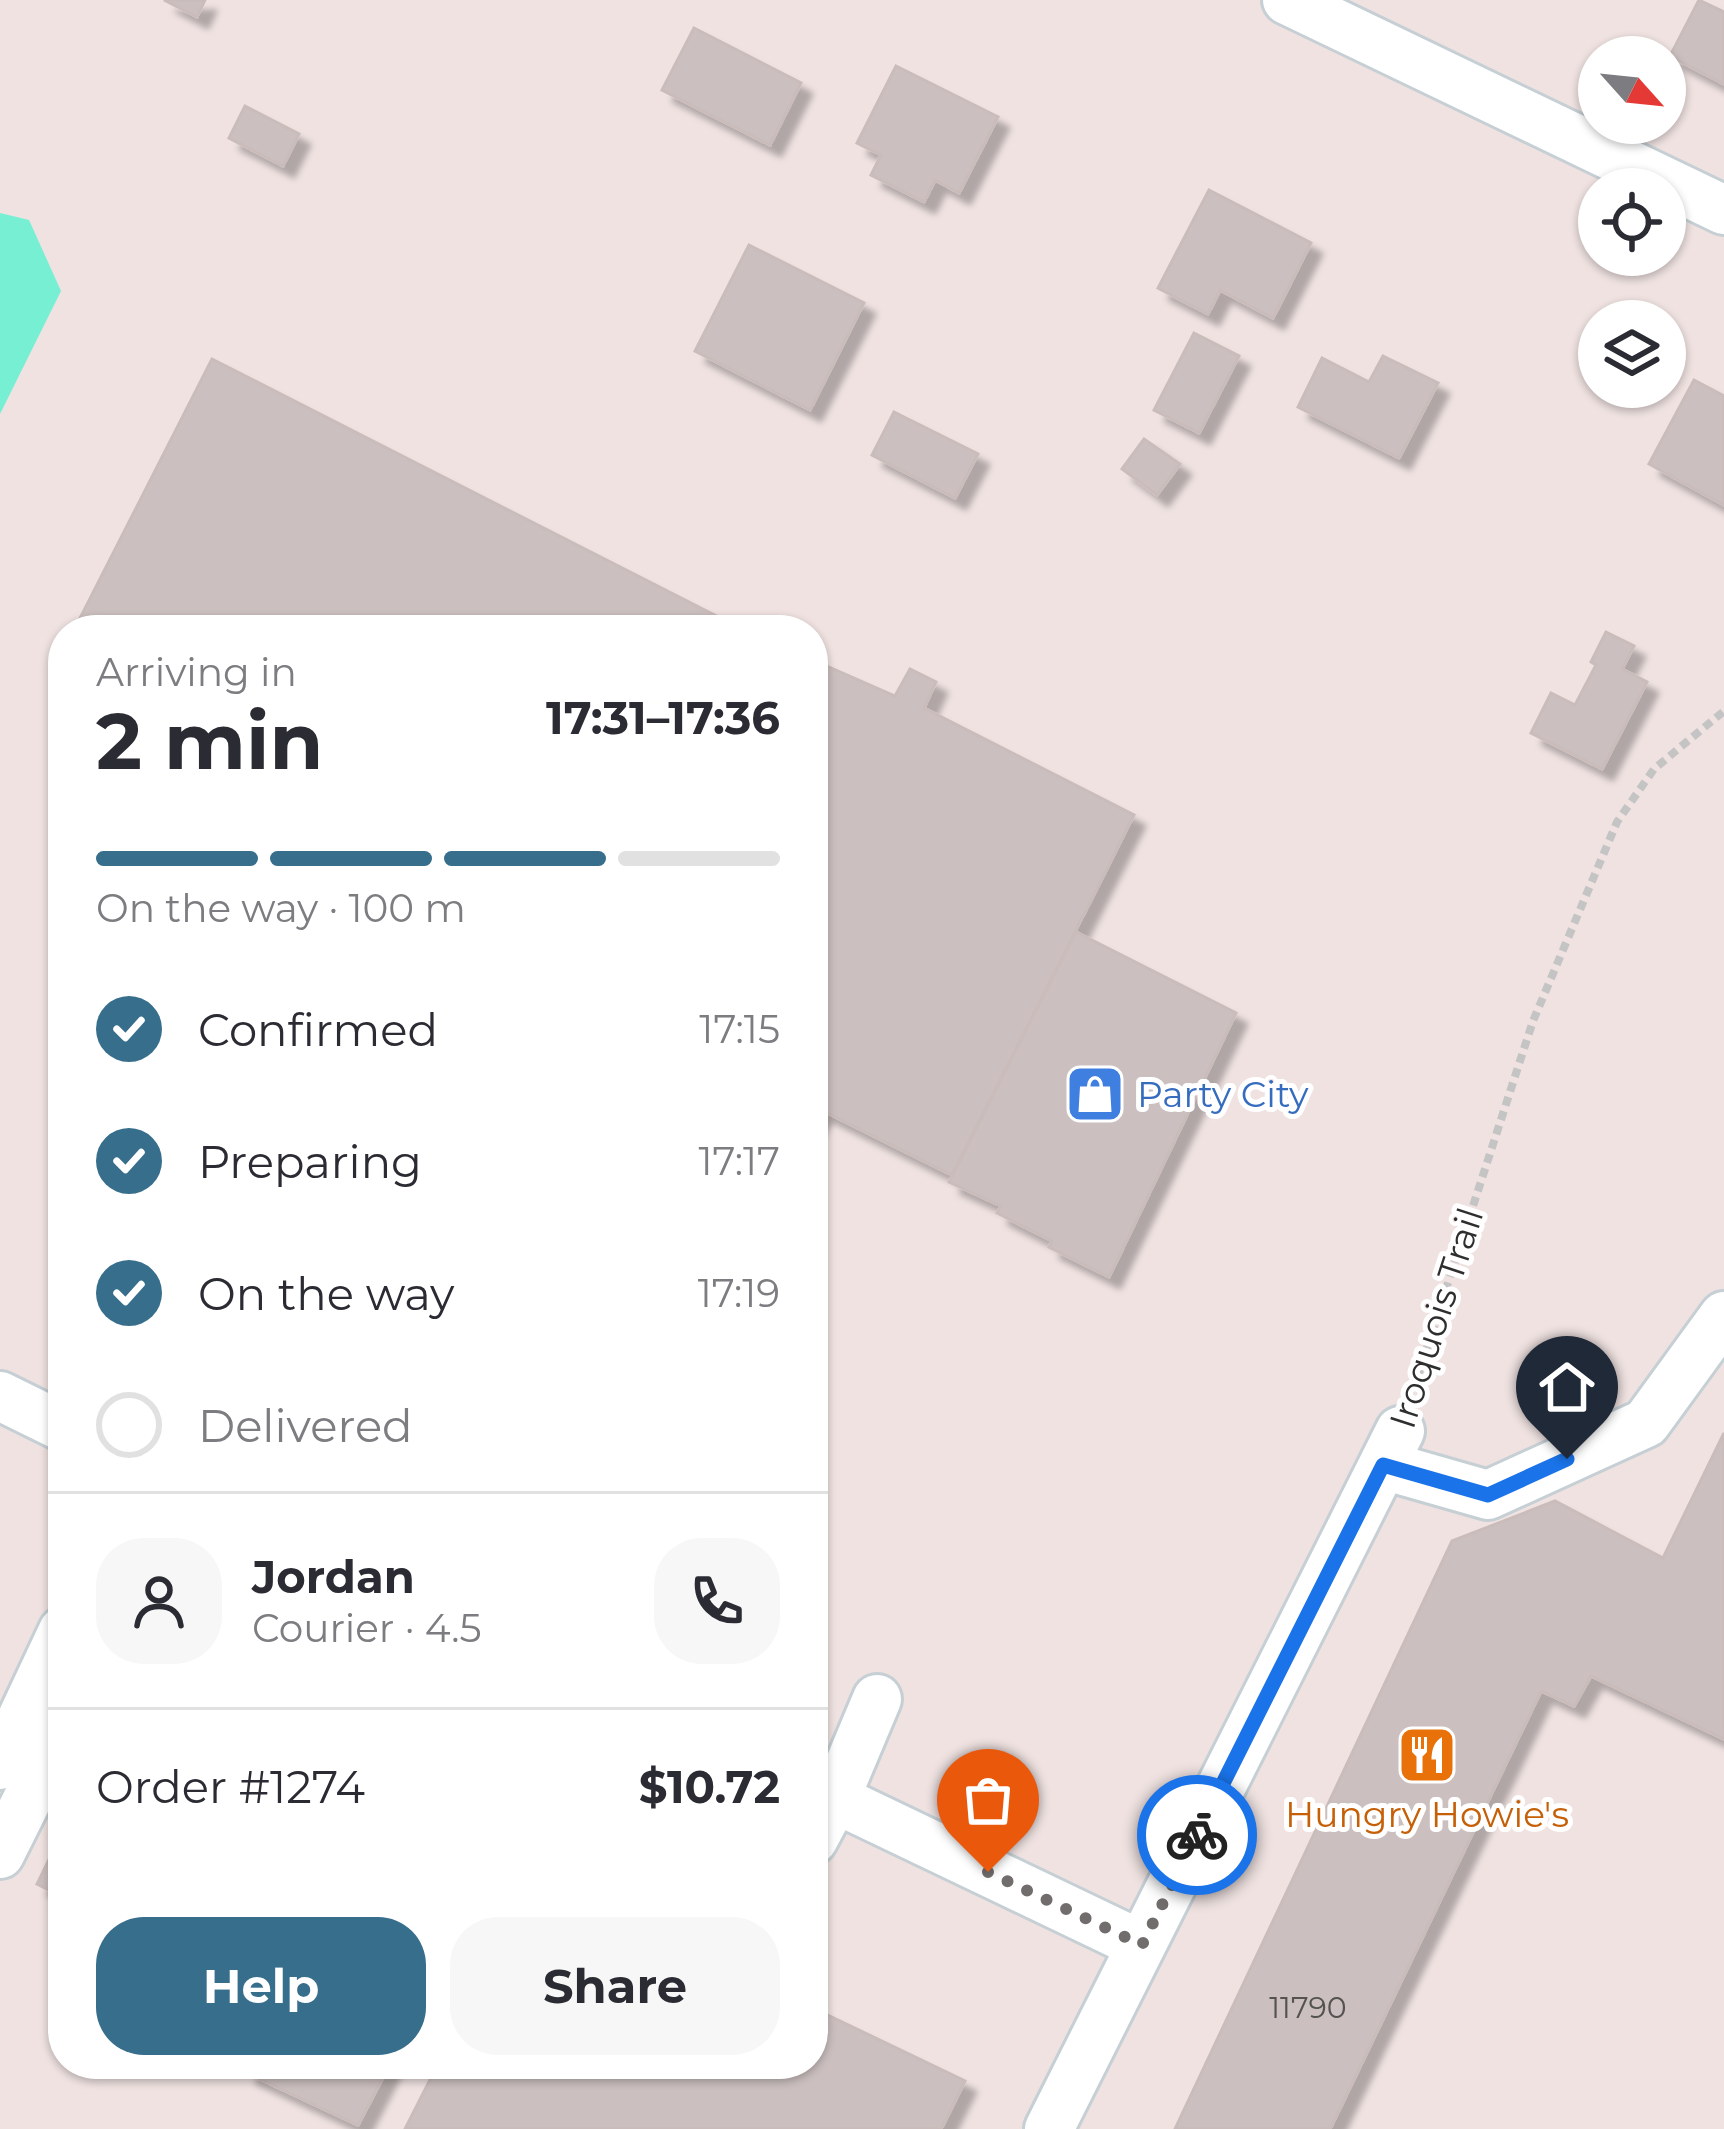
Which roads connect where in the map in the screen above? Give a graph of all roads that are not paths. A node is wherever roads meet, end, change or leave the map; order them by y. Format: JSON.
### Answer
{"nodes":[{"id":1,"x":1287,"y":0,"type":"edge"},
{"id":2,"x":1724,"y":210,"type":"edge"},
{"id":3,"x":1724,"y":1316,"type":"edge"},
{"id":4,"x":0,"y":1396,"type":"edge"},
{"id":5,"x":48,"y":1420,"type":"edge"},
{"id":6,"x":48,"y":1662,"type":"edge"},
{"id":7,"x":878,"y":1699,"type":"dead end"},
{"id":8,"x":48,"y":1758,"type":"edge"},
{"id":9,"x":0,"y":1765,"type":"edge"},
{"id":10,"x":828,"y":1794,"type":"edge"},
{"id":11,"x":828,"y":1812,"type":"edge"},
{"id":12,"x":0,"y":1854,"type":"edge"},
{"id":13,"x":1142,"y":1945,"type":"junction"},
{"id":14,"x":1048,"y":2129,"type":"edge"}],
"edges":[{"from":1,"to":2,"type":"street"},
{"from":3,"to":13,"type":"street","name":"Iroquois Trail"},
{"from":4,"to":5,"type":"street"},
{"from":6,"to":9,"type":"street"},
{"from":7,"to":10,"type":"street"},
{"from":8,"to":12,"type":"street"},
{"from":11,"to":13,"type":"street"},
{"from":13,"to":14,"type":"street","name":"Iroquois Trail"}]}
